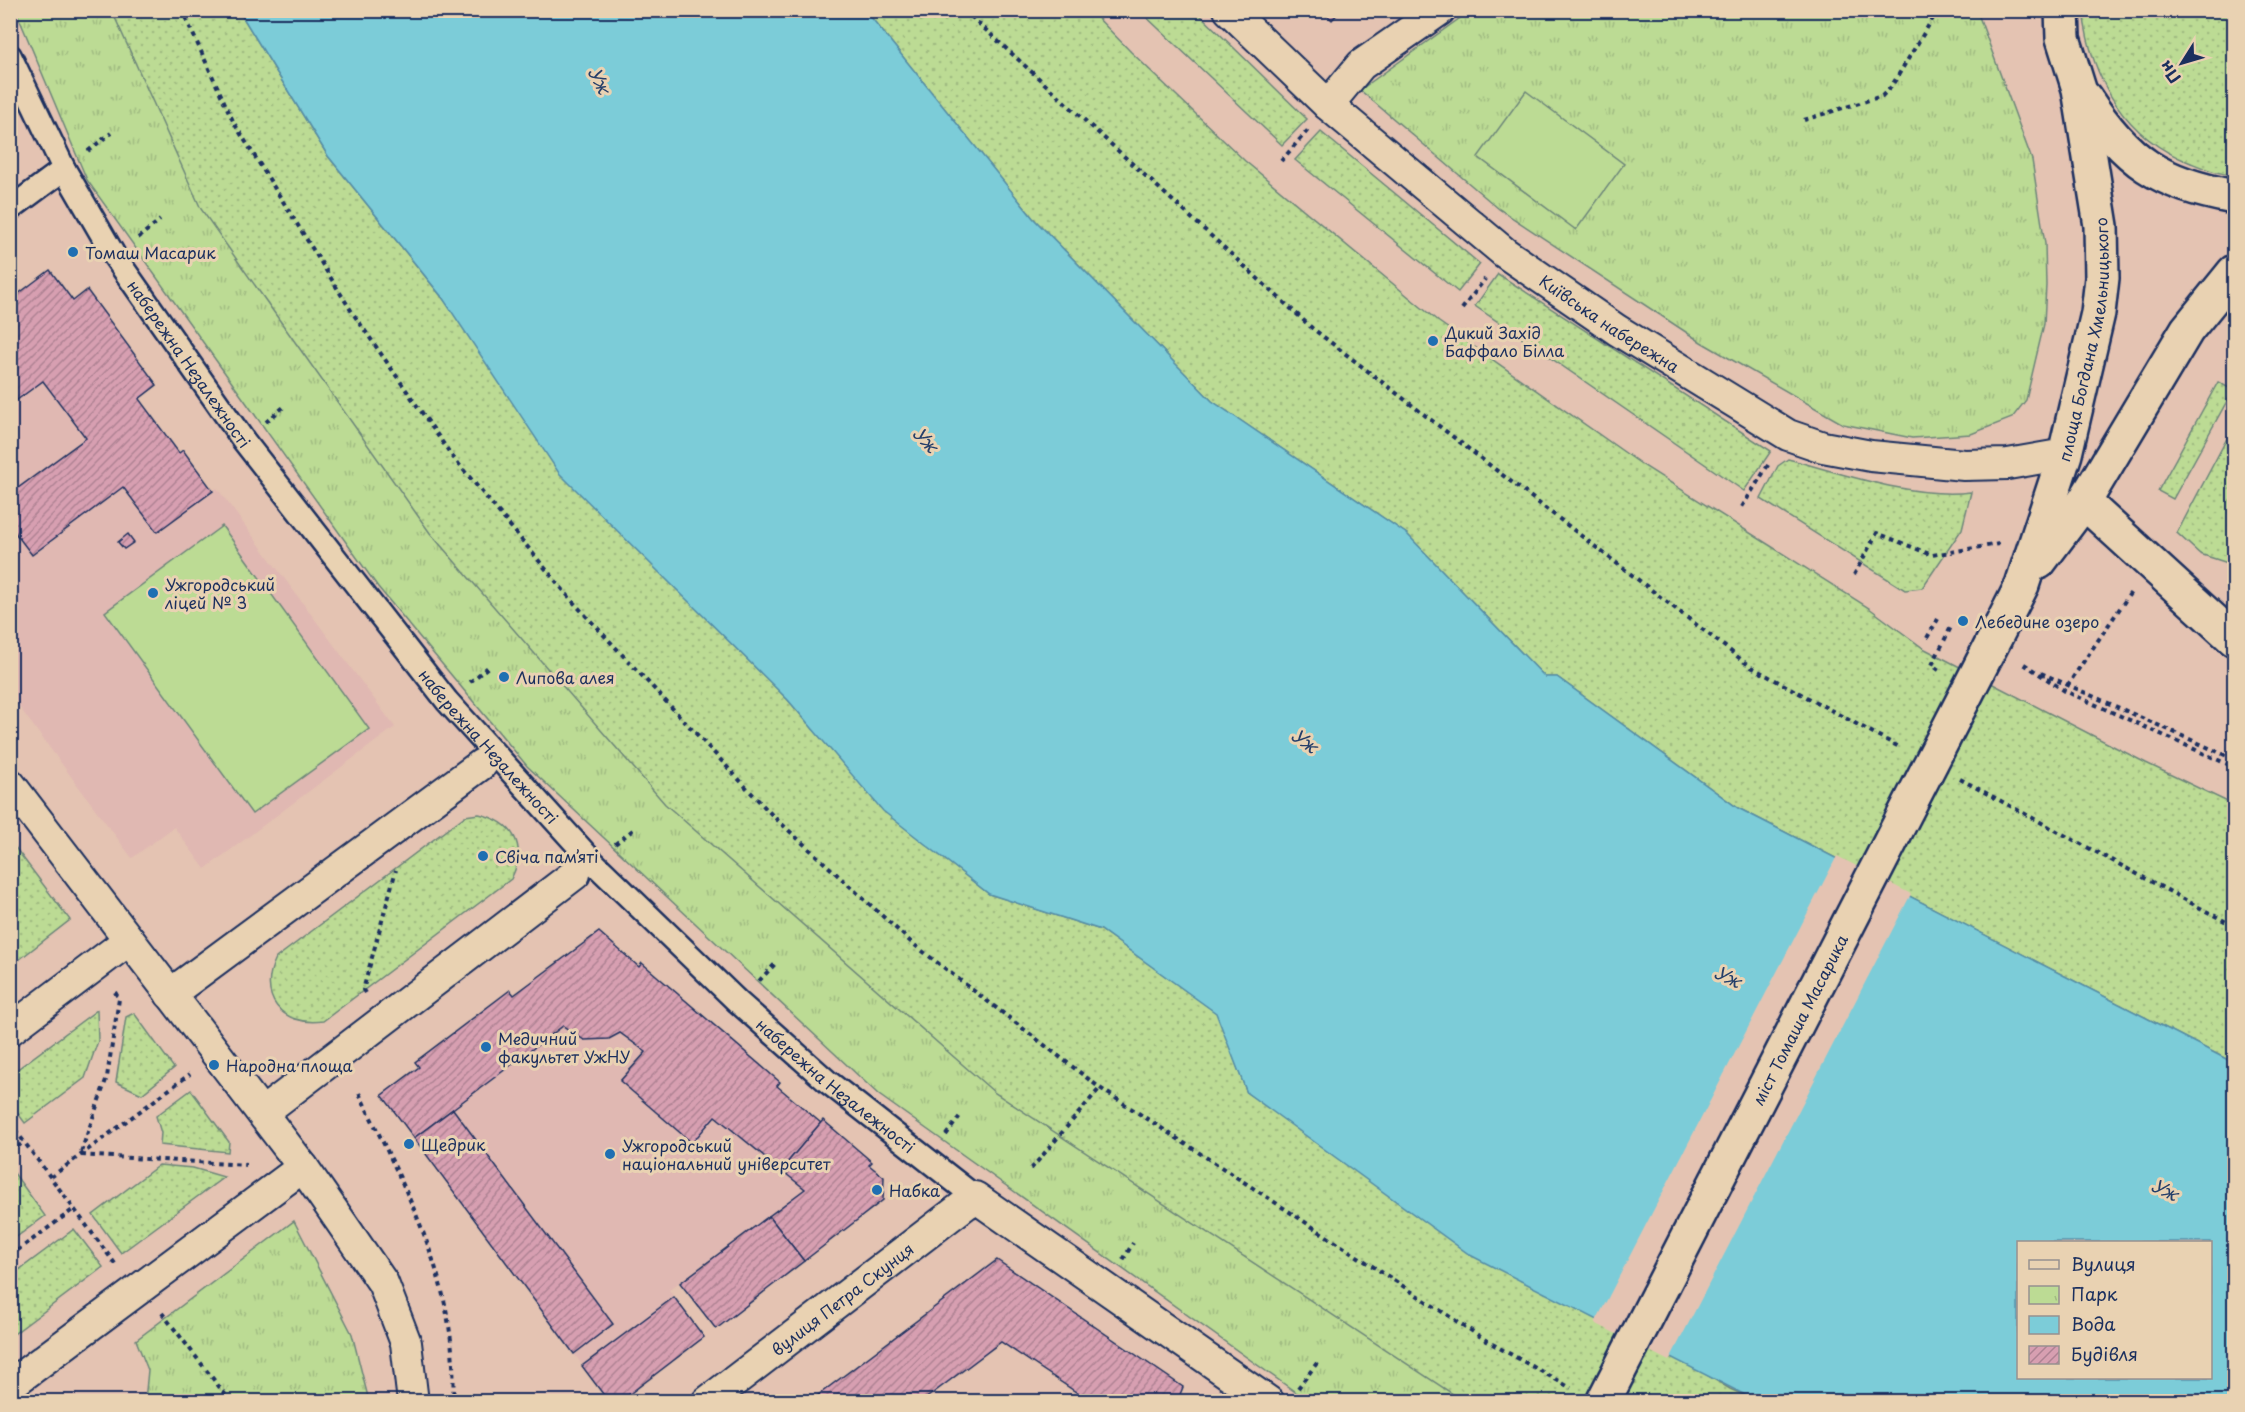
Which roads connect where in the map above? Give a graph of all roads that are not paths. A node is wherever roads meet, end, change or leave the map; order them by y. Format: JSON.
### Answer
{"nodes":[{"id":1,"x":1228,"y":10,"type":"edge"},
{"id":2,"x":1440,"y":10,"type":"edge"},
{"id":3,"x":2043,"y":10,"type":"edge"},
{"id":4,"x":2063,"y":24,"type":"edge"},
{"id":5,"x":10,"y":56,"type":"edge"},
{"id":6,"x":2079,"y":89,"type":"junction"},
{"id":7,"x":1328,"y":105,"type":"junction"},
{"id":8,"x":64,"y":168,"type":"junction"},
{"id":9,"x":2235,"y":197,"type":"edge"},
{"id":10,"x":10,"y":209,"type":"edge"},
{"id":11,"x":2235,"y":272,"type":"edge"},
{"id":12,"x":2065,"y":454,"type":"junction"},
{"id":13,"x":2084,"y":502,"type":"junction"},
{"id":14,"x":2022,"y":585,"type":"junction"},
{"id":15,"x":1995,"y":638,"type":"joint"},
{"id":16,"x":2235,"y":639,"type":"edge"},
{"id":17,"x":488,"y":760,"type":"junction"},
{"id":18,"x":10,"y":784,"type":"edge"},
{"id":19,"x":583,"y":867,"type":"junction"},
{"id":20,"x":129,"y":940,"type":"junction"},
{"id":21,"x":170,"y":994,"type":"junction"},
{"id":22,"x":10,"y":1029,"type":"edge"},
{"id":23,"x":262,"y":1113,"type":"junction"},
{"id":24,"x":303,"y":1167,"type":"junction"},
{"id":25,"x":975,"y":1197,"type":"junction"},
{"id":26,"x":10,"y":1385,"type":"edge"},
{"id":27,"x":1589,"y":1396,"type":"edge"},
{"id":28,"x":413,"y":1401,"type":"edge"},
{"id":29,"x":707,"y":1401,"type":"edge"},
{"id":30,"x":1269,"y":1401,"type":"edge"}],
"edges":[{"from":1,"to":7,"type":"street","name":"Київська набережна"},
{"from":2,"to":7,"type":"street"},
{"from":3,"to":4,"type":"main road","name":"площа Богдана Хмельницького"},
{"from":4,"to":6,"type":"main road","name":"площа Богдана Хмельницького"},
{"from":5,"to":8,"type":"street","name":"набережна Незалежності"},
{"from":6,"to":9,"type":"main road","name":"площа Богдана Хмельницького"},
{"from":6,"to":12,"type":"main road","name":"площа Богдана Хмельницького"},
{"from":7,"to":12,"type":"street","name":"Київська набережна"},
{"from":8,"to":10,"type":"street"},
{"from":8,"to":17,"type":"street","name":"набережна Незалежності"},
{"from":11,"to":13,"type":"main road","name":"площа Богдана Хмельницького"},
{"from":12,"to":13,"type":"main road"},
{"from":12,"to":14,"type":"main road","name":"площа Богдана Хмельницького"},
{"from":13,"to":14,"type":"main road","name":"площа Богдана Хмельницького"},
{"from":13,"to":16,"type":"main road"},
{"from":14,"to":15,"type":"main road","name":"площа Богдана Хмельницького"},
{"from":15,"to":27,"type":"main road","name":"міст Томаша Масарика","bridge":true},
{"from":17,"to":19,"type":"street","name":"набережна Незалежності"},
{"from":17,"to":21,"type":"street"},
{"from":18,"to":20,"type":"street"},
{"from":19,"to":23,"type":"street"},
{"from":19,"to":25,"type":"street","name":"набережна Незалежності"},
{"from":20,"to":21,"type":"street"},
{"from":20,"to":22,"type":"street"},
{"from":21,"to":23,"type":"street"},
{"from":23,"to":24,"type":"street"},
{"from":24,"to":26,"type":"street"},
{"from":24,"to":28,"type":"street"},
{"from":25,"to":29,"type":"street","name":"вулиця Петра Скунця"},
{"from":25,"to":30,"type":"street","name":"набережна Незалежності"}]}
